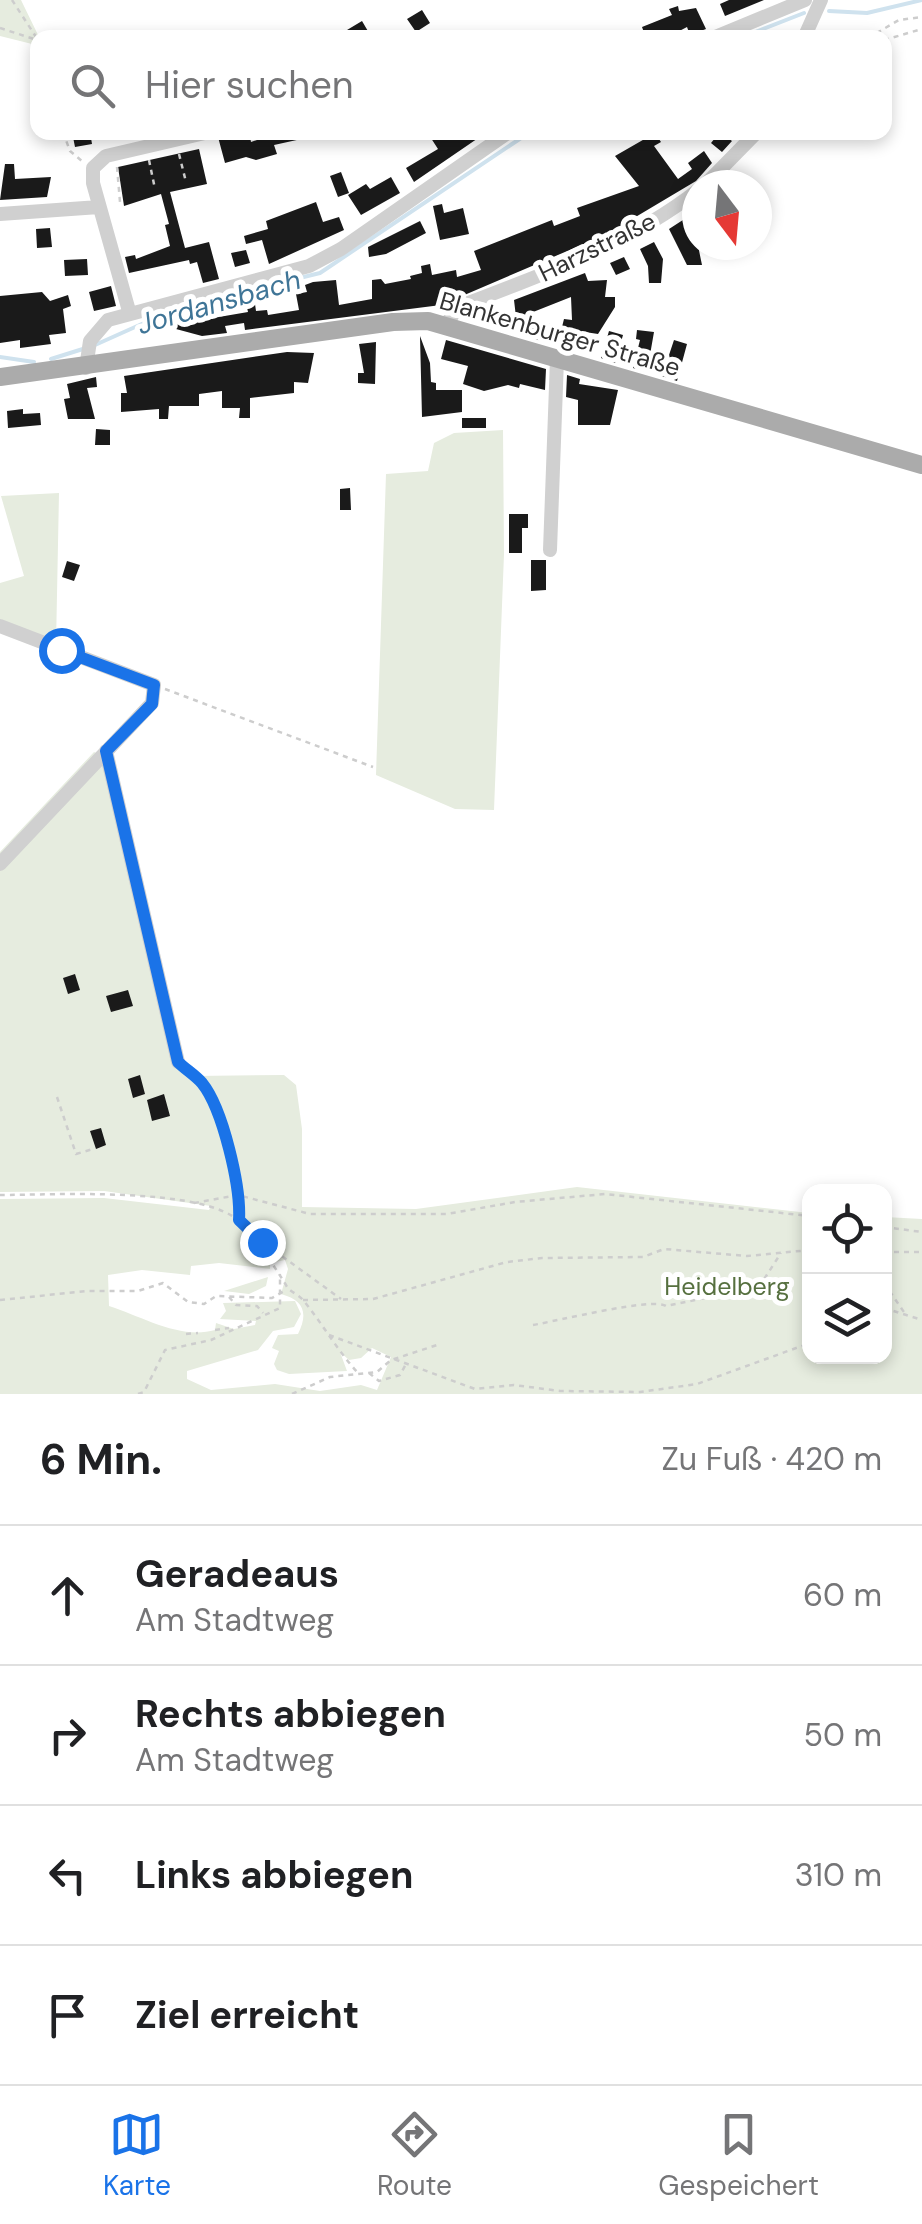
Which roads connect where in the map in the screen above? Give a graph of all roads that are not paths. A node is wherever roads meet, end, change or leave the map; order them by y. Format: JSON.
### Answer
{"nodes":[{"id":1,"x":805,"y":0,"type":"edge"},
{"id":2,"x":819,"y":0,"type":"edge"},
{"id":3,"x":732,"y":30,"type":"edge"},
{"id":4,"x":807,"y":30,"type":"edge"},
{"id":5,"x":175,"y":140,"type":"edge"},
{"id":6,"x":498,"y":140,"type":"edge"},
{"id":7,"x":749,"y":140,"type":"edge"},
{"id":8,"x":720,"y":170,"type":"edge"},
{"id":9,"x":682,"y":201,"type":"edge"},
{"id":10,"x":100,"y":208,"type":"junction"},
{"id":11,"x":0,"y":214,"type":"edge"},
{"id":12,"x":129,"y":312,"type":"junction"},
{"id":13,"x":445,"y":326,"type":"junction"},
{"id":14,"x":558,"y":359,"type":"junction"},
{"id":15,"x":85,"y":363,"type":"junction"},
{"id":16,"x":0,"y":377,"type":"edge"},
{"id":17,"x":922,"y":464,"type":"edge"},
{"id":18,"x":550,"y":550,"type":"dead end"},
{"id":19,"x":0,"y":626,"type":"edge"},
{"id":20,"x":106,"y":751,"type":"junction"},
{"id":21,"x":0,"y":864,"type":"edge"},
{"id":22,"x":178,"y":1062,"type":"road end"}],
"edges":[{"from":1,"to":3,"type":"street"},
{"from":2,"to":4,"type":"street"},
{"from":5,"to":10,"type":"street"},
{"from":6,"to":12,"type":"street"},
{"from":7,"to":8,"type":"street"},
{"from":9,"to":13,"type":"street","name":"Harzstraße"},
{"from":10,"to":11,"type":"street"},
{"from":10,"to":12,"type":"street"},
{"from":12,"to":15,"type":"street"},
{"from":13,"to":14,"type":"main road","name":"Blankenburger Straße"},
{"from":13,"to":15,"type":"main road","name":"Blankenburger Straße"},
{"from":14,"to":17,"type":"main road","name":"Blankenburger Straße"},
{"from":14,"to":18,"type":"street"},
{"from":15,"to":16,"type":"main road","name":"Blankenburger Straße"},
{"from":19,"to":20,"type":"street"},
{"from":20,"to":21,"type":"street"},
{"from":20,"to":22,"type":"street"}]}
